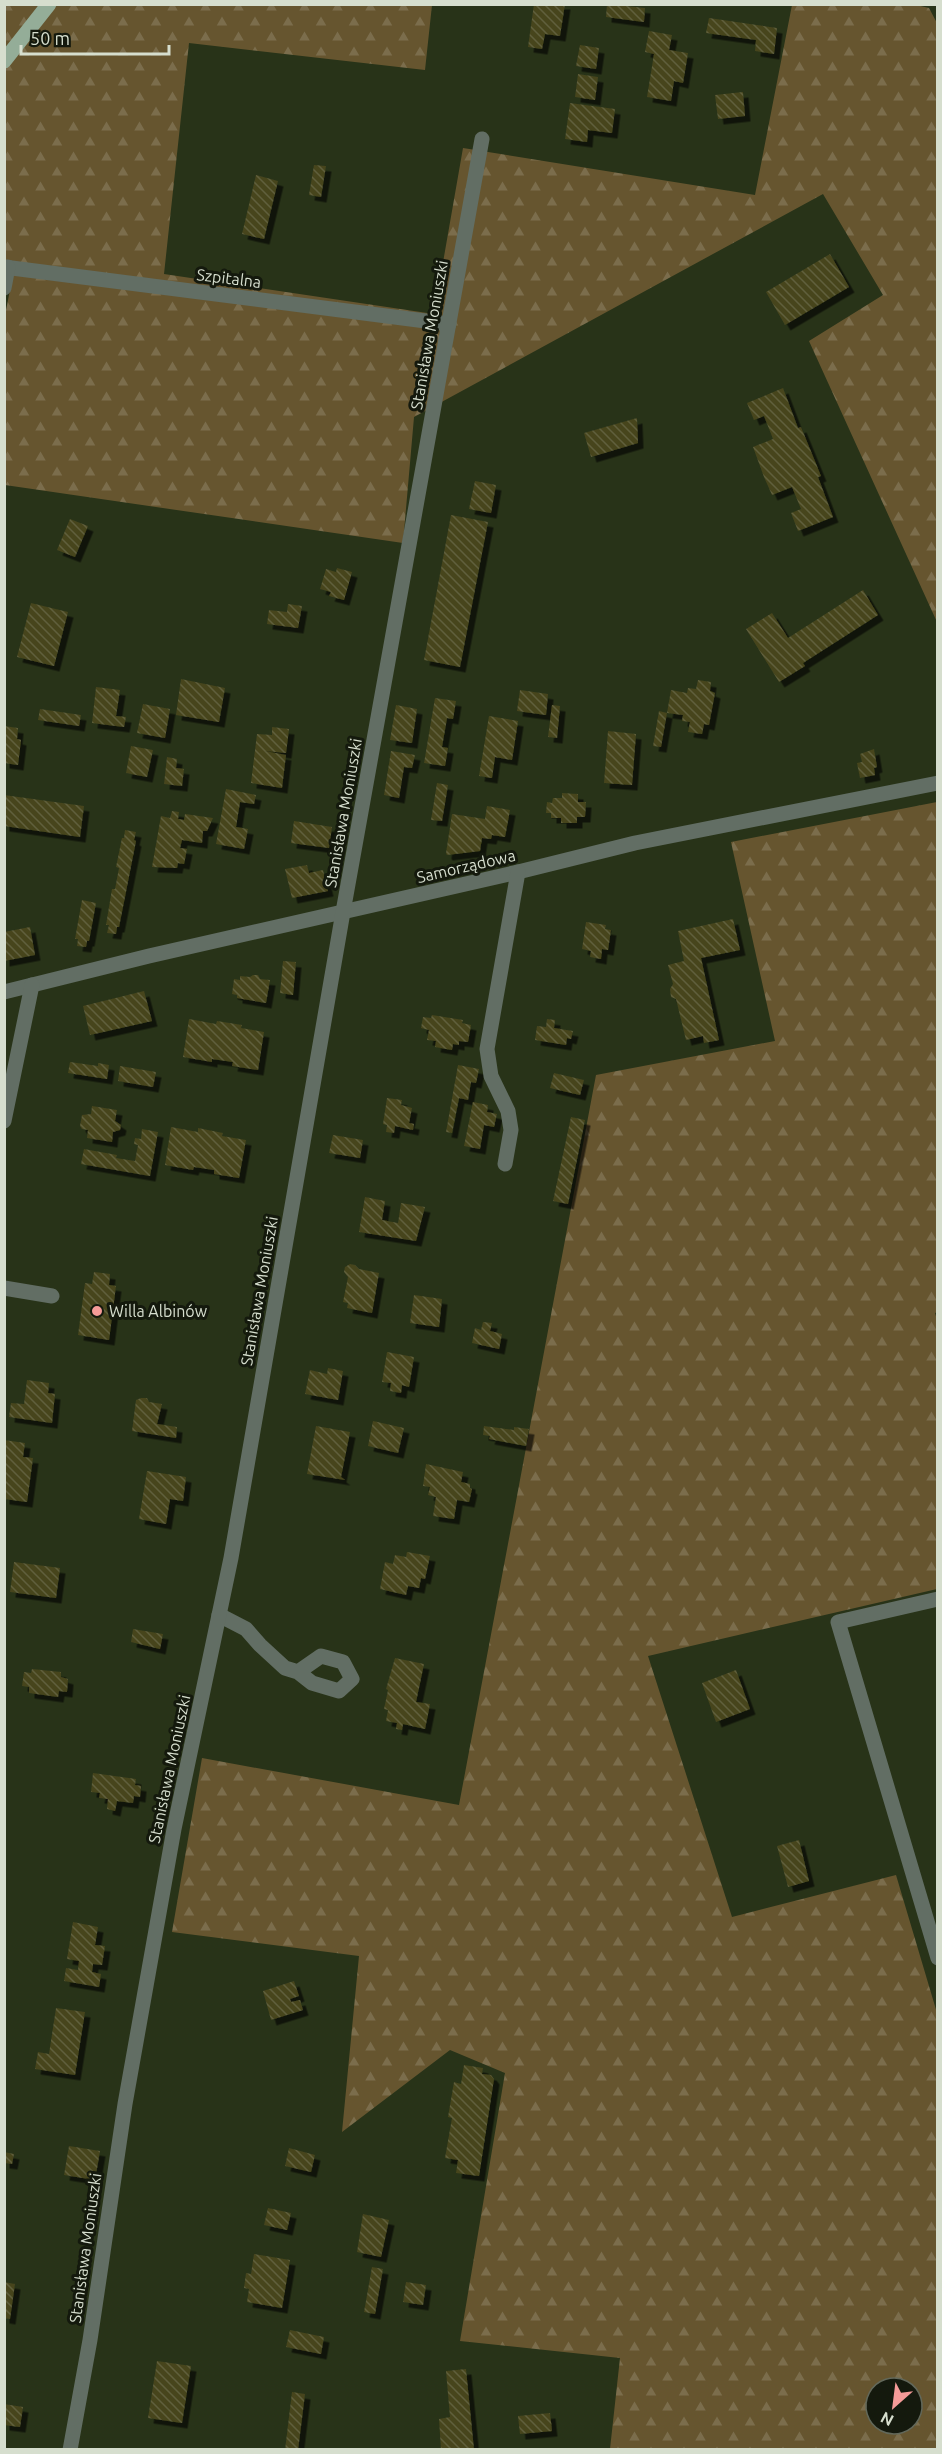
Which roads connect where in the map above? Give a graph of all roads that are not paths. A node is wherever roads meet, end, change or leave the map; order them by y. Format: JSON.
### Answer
{"nodes":[{"id":1,"x":49,"y":4,"type":"edge"},
{"id":2,"x":4,"y":62,"type":"edge"},
{"id":3,"x":482,"y":139,"type":"dead end"},
{"id":4,"x":7,"y":267,"type":"edge"},
{"id":5,"x":4,"y":288,"type":"edge"},
{"id":6,"x":449,"y":324,"type":"junction"},
{"id":7,"x":938,"y":783,"type":"edge"},
{"id":8,"x":518,"y":872,"type":"junction"},
{"id":9,"x":343,"y":912,"type":"junction"},
{"id":10,"x":32,"y":985,"type":"junction"},
{"id":11,"x":4,"y":992,"type":"edge"},
{"id":12,"x":4,"y":1121,"type":"edge"},
{"id":13,"x":505,"y":1164,"type":"dead end"},
{"id":14,"x":4,"y":1288,"type":"edge"},
{"id":15,"x":52,"y":1296,"type":"dead end"},
{"id":16,"x":938,"y":1599,"type":"edge"},
{"id":17,"x":219,"y":1615,"type":"junction"},
{"id":18,"x":298,"y":1672,"type":"dead end"},
{"id":19,"x":938,"y":1958,"type":"edge"},
{"id":20,"x":70,"y":2450,"type":"edge"}],
"edges":[{"from":1,"to":2,"type":"main road"},
{"from":3,"to":6,"type":"street","name":"Stanisława Moniuszki"},
{"from":4,"to":5,"type":"street"},
{"from":4,"to":6,"type":"street","name":"Szpitalna"},
{"from":6,"to":9,"type":"street","name":"Stanisława Moniuszki"},
{"from":7,"to":8,"type":"street","name":"Samorządowa"},
{"from":8,"to":9,"type":"street","name":"Samorządowa"},
{"from":8,"to":13,"type":"street"},
{"from":9,"to":10,"type":"street","name":"Samorządowa"},
{"from":9,"to":17,"type":"street","name":"Stanisława Moniuszki"},
{"from":10,"to":11,"type":"street","name":"Samorządowa"},
{"from":10,"to":12,"type":"street"},
{"from":14,"to":15,"type":"street"},
{"from":16,"to":19,"type":"street"},
{"from":17,"to":18,"type":"street"},
{"from":17,"to":20,"type":"street","name":"Stanisława Moniuszki"}]}
